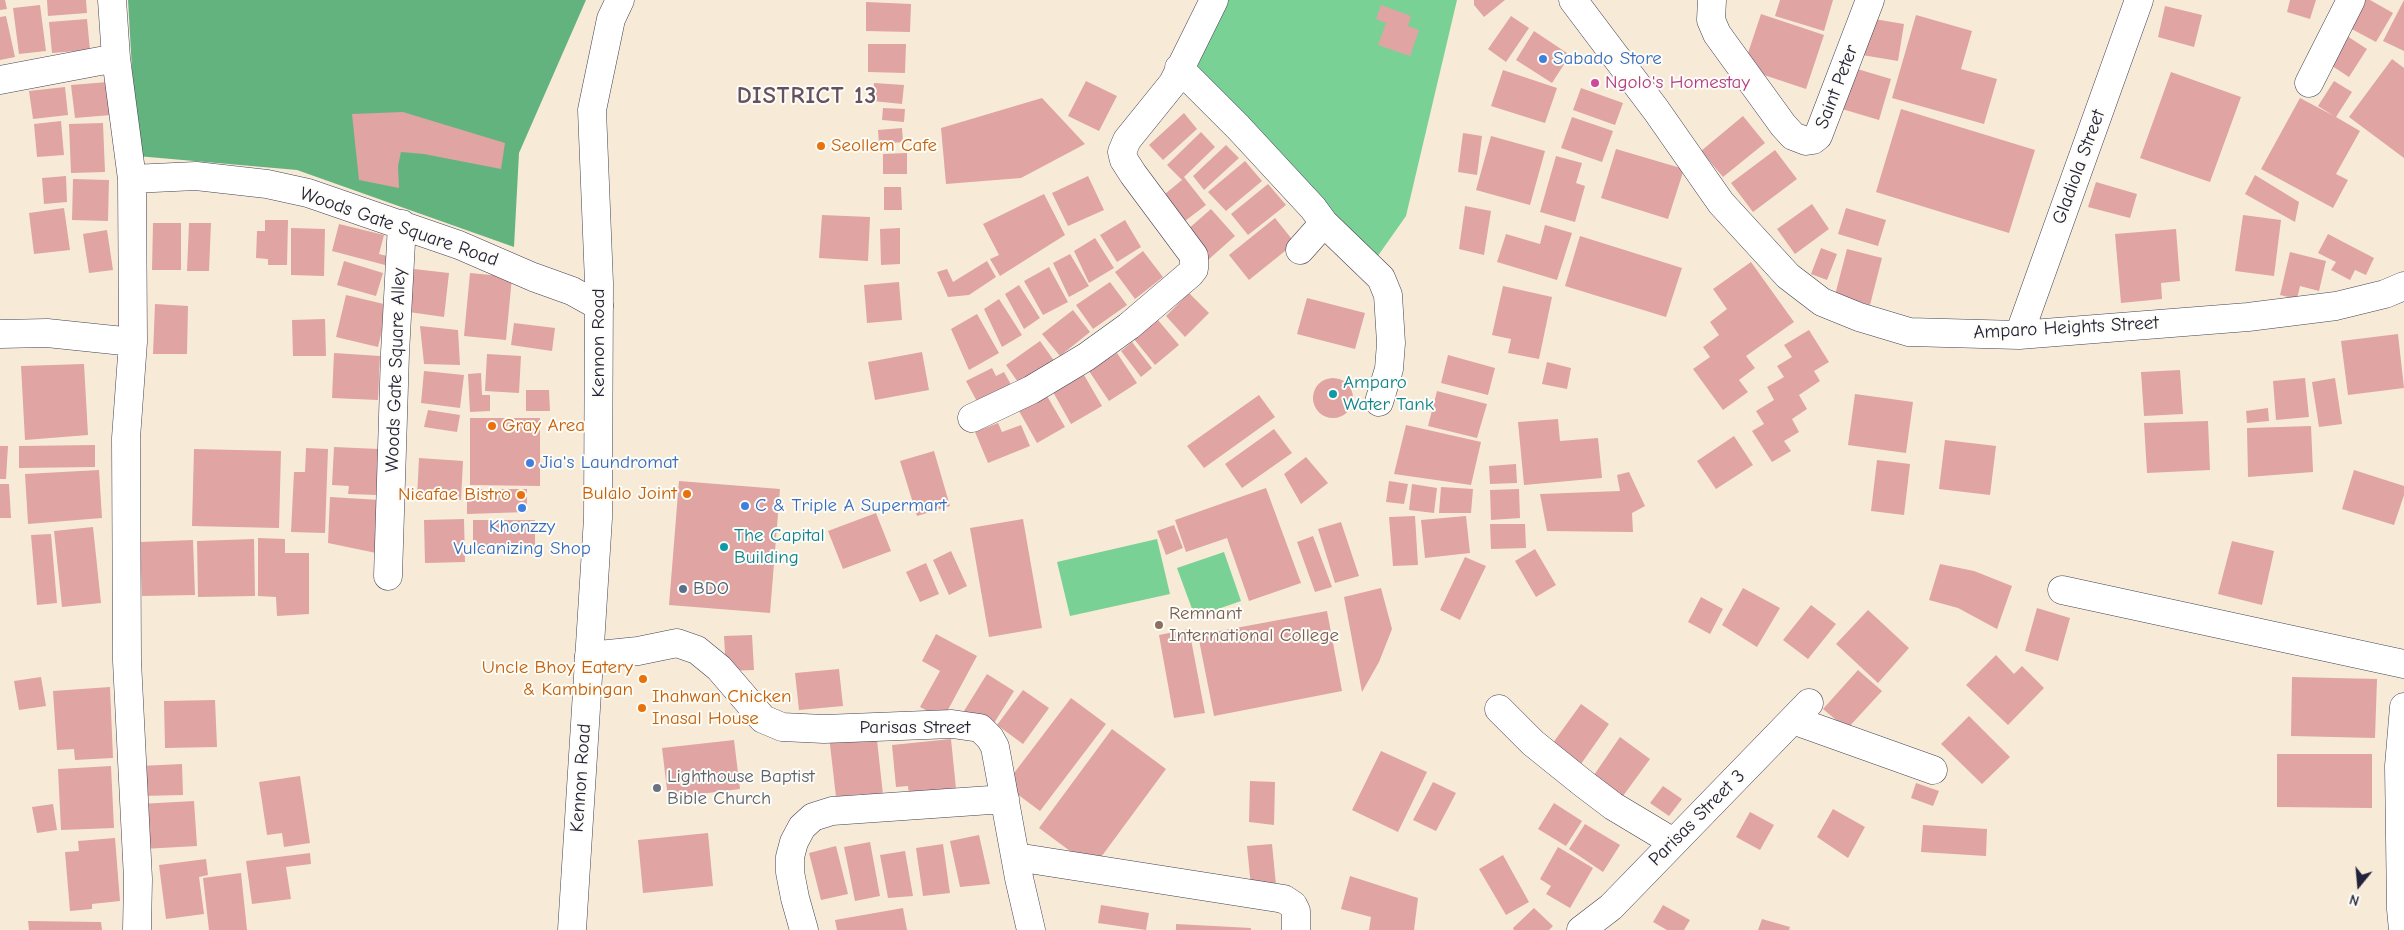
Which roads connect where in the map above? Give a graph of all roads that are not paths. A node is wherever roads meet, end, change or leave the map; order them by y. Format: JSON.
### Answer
{"nodes":[{"id":1,"x":112,"y":0,"type":"edge"},
{"id":2,"x":620,"y":0,"type":"edge"},
{"id":3,"x":1214,"y":0,"type":"edge"},
{"id":4,"x":1573,"y":0,"type":"edge"},
{"id":5,"x":1712,"y":0,"type":"edge"},
{"id":6,"x":1870,"y":0,"type":"edge"},
{"id":7,"x":2139,"y":0,"type":"edge"},
{"id":8,"x":2350,"y":0,"type":"edge"},
{"id":9,"x":116,"y":58,"type":"junction"},
{"id":10,"x":1179,"y":68,"type":"junction"},
{"id":11,"x":0,"y":80,"type":"edge"},
{"id":12,"x":2309,"y":83,"type":"dead end"},
{"id":13,"x":132,"y":179,"type":"junction"},
{"id":14,"x":1324,"y":223,"type":"junction"},
{"id":15,"x":402,"y":224,"type":"junction"},
{"id":16,"x":1300,"y":250,"type":"dead end"},
{"id":17,"x":2404,"y":286,"type":"edge"},
{"id":18,"x":599,"y":295,"type":"junction"},
{"id":19,"x":0,"y":334,"type":"edge"},
{"id":20,"x":2019,"y":335,"type":"junction"},
{"id":21,"x":133,"y":342,"type":"junction"},
{"id":22,"x":1379,"y":402,"type":"dead end"},
{"id":23,"x":972,"y":418,"type":"dead end"},
{"id":24,"x":388,"y":576,"type":"dead end"},
{"id":25,"x":2062,"y":590,"type":"dead end"},
{"id":26,"x":589,"y":656,"type":"junction"},
{"id":27,"x":2404,"y":664,"type":"edge"},
{"id":28,"x":2404,"y":707,"type":"edge"},
{"id":29,"x":1498,"y":709,"type":"dead end"},
{"id":30,"x":1933,"y":770,"type":"dead end"},
{"id":31,"x":1005,"y":799,"type":"junction"},
{"id":32,"x":1673,"y":842,"type":"junction"},
{"id":33,"x":1016,"y":858,"type":"junction"},
{"id":34,"x":137,"y":930,"type":"edge"},
{"id":35,"x":572,"y":930,"type":"edge"},
{"id":36,"x":804,"y":930,"type":"edge"},
{"id":37,"x":1031,"y":930,"type":"edge"},
{"id":38,"x":1296,"y":930,"type":"edge"},
{"id":39,"x":1582,"y":930,"type":"edge"},
{"id":40,"x":2403,"y":930,"type":"edge"}],
"edges":[{"from":1,"to":9,"type":"main road"},
{"from":2,"to":18,"type":"main road","name":"Kennon Road"},
{"from":3,"to":10,"type":"main road"},
{"from":4,"to":20,"type":"main road","name":"Amparo Heights Street"},
{"from":5,"to":6,"type":"main road","name":"Saint Peter"},
{"from":7,"to":20,"type":"main road","name":"Gladiola Street"},
{"from":8,"to":12,"type":"main road"},
{"from":9,"to":11,"type":"main road"},
{"from":9,"to":13,"type":"main road"},
{"from":10,"to":14,"type":"main road"},
{"from":10,"to":23,"type":"main road"},
{"from":13,"to":15,"type":"main road","name":"Woods Gate Square Road"},
{"from":13,"to":21,"type":"main road"},
{"from":14,"to":16,"type":"main road"},
{"from":14,"to":22,"type":"main road"},
{"from":15,"to":18,"type":"main road","name":"Woods Gate Square Road"},
{"from":15,"to":24,"type":"main road","name":"Woods Gate Square Alley"},
{"from":17,"to":20,"type":"main road","name":"Amparo Heights Street"},
{"from":18,"to":26,"type":"main road","name":"Kennon Road"},
{"from":19,"to":21,"type":"main road"},
{"from":21,"to":34,"type":"main road"},
{"from":25,"to":27,"type":"main road"},
{"from":26,"to":31,"type":"main road","name":"Parisas Street"},
{"from":26,"to":35,"type":"main road","name":"Kennon Road"},
{"from":28,"to":40,"type":"main road"},
{"from":29,"to":32,"type":"main road"},
{"from":30,"to":32,"type":"main road","name":"Parisas Street 3"},
{"from":31,"to":33,"type":"main road","name":"Parisas Street"},
{"from":31,"to":36,"type":"main road"},
{"from":32,"to":39,"type":"main road","name":"Parisas Street 3"},
{"from":33,"to":37,"type":"main road","name":"Parisas Street"},
{"from":33,"to":38,"type":"main road"}]}
